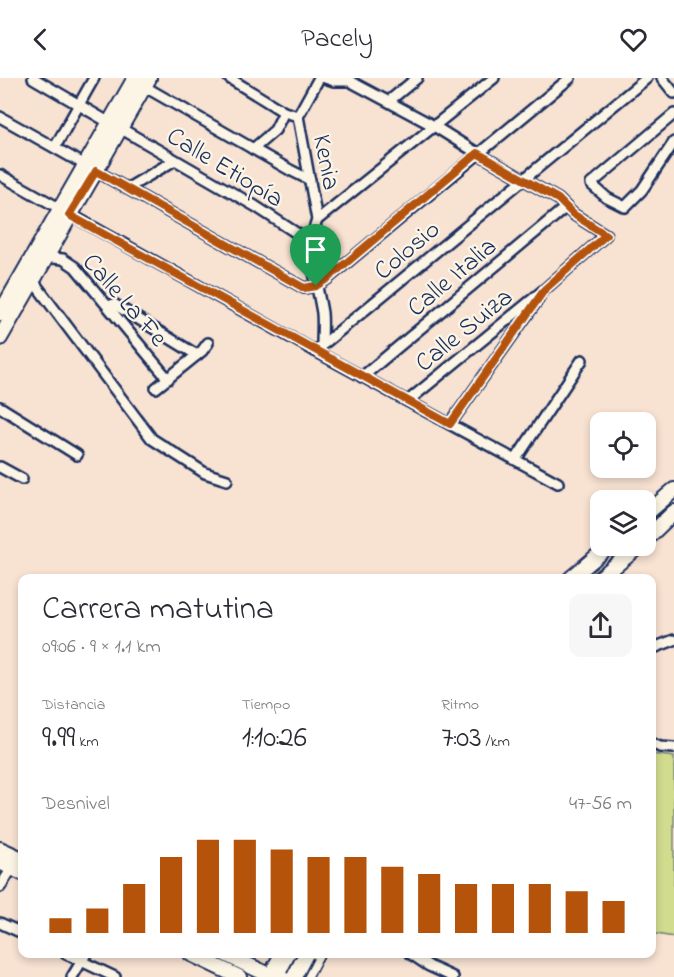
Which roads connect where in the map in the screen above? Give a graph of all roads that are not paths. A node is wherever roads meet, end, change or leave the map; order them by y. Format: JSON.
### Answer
{"nodes":[{"id":1,"x":33,"y":78,"type":"edge"},
{"id":2,"x":94,"y":78,"type":"edge"},
{"id":3,"x":229,"y":78,"type":"edge"},
{"id":4,"x":319,"y":78,"type":"edge"},
{"id":5,"x":417,"y":78,"type":"edge"},
{"id":6,"x":494,"y":78,"type":"edge"},
{"id":7,"x":570,"y":78,"type":"edge"},
{"id":8,"x":647,"y":78,"type":"edge"},
{"id":9,"x":662,"y":78,"type":"edge"},
{"id":10,"x":338,"y":79,"type":"edge"},
{"id":11,"x":139,"y":80,"type":"edge"},
{"id":12,"x":674,"y":93,"type":"edge"},
{"id":13,"x":389,"y":101,"type":"junction"},
{"id":14,"x":78,"y":104,"type":"junction"},
{"id":15,"x":284,"y":111,"type":"junction"},
{"id":16,"x":674,"y":114,"type":"edge"},
{"id":17,"x":298,"y":116,"type":"junction"},
{"id":18,"x":0,"y":117,"type":"edge"},
{"id":19,"x":115,"y":125,"type":"junction"},
{"id":20,"x":434,"y":126,"type":"junction"},
{"id":21,"x":674,"y":142,"type":"edge"},
{"id":22,"x":55,"y":147,"type":"junction"},
{"id":23,"x":253,"y":149,"type":"junction"},
{"id":24,"x":477,"y":153,"type":"junction"},
{"id":25,"x":175,"y":160,"type":"junction"},
{"id":26,"x":90,"y":168,"type":"junction"},
{"id":27,"x":0,"y":175,"type":"edge"},
{"id":28,"x":524,"y":179,"type":"junction"},
{"id":29,"x":310,"y":180,"type":"junction"},
{"id":30,"x":128,"y":188,"type":"junction"},
{"id":31,"x":566,"y":207,"type":"junction"},
{"id":32,"x":64,"y":213,"type":"junction"},
{"id":33,"x":317,"y":220,"type":"junction"},
{"id":34,"x":312,"y":235,"type":"junction"},
{"id":35,"x":40,"y":256,"type":"junction"},
{"id":36,"x":27,"y":269,"type":"junction"},
{"id":37,"x":33,"y":282,"type":"junction"},
{"id":38,"x":316,"y":286,"type":"junction"},
{"id":39,"x":545,"y":289,"type":"junction"},
{"id":40,"x":108,"y":306,"type":"junction"},
{"id":41,"x":1,"y":310,"type":"edge"},
{"id":42,"x":0,"y":338,"type":"edge"},
{"id":43,"x":208,"y":343,"type":"dead end"},
{"id":44,"x":318,"y":349,"type":"junction"},
{"id":45,"x":197,"y":355,"type":"junction"},
{"id":46,"x":582,"y":360,"type":"dead end"},
{"id":47,"x":362,"y":377,"type":"junction"},
{"id":48,"x":168,"y":379,"type":"junction"},
{"id":49,"x":156,"y":388,"type":"dead end"},
{"id":50,"x":408,"y":401,"type":"junction"},
{"id":51,"x":0,"y":407,"type":"edge"},
{"id":52,"x":450,"y":424,"type":"junction"},
{"id":53,"x":77,"y":455,"type":"dead end"},
{"id":54,"x":516,"y":459,"type":"junction"},
{"id":55,"x":0,"y":467,"type":"edge"},
{"id":56,"x":22,"y":479,"type":"dead end"},
{"id":57,"x":227,"y":480,"type":"dead end"},
{"id":58,"x":558,"y":483,"type":"dead end"},
{"id":59,"x":674,"y":490,"type":"edge"},
{"id":60,"x":656,"y":506,"type":"edge"},
{"id":61,"x":674,"y":512,"type":"edge"},
{"id":62,"x":656,"y":529,"type":"edge"},
{"id":63,"x":597,"y":556,"type":"edge"},
{"id":64,"x":627,"y":556,"type":"edge"},
{"id":65,"x":576,"y":574,"type":"edge"},
{"id":66,"x":605,"y":574,"type":"edge"},
{"id":67,"x":674,"y":640,"type":"edge"},
{"id":68,"x":656,"y":647,"type":"edge"},
{"id":69,"x":656,"y":745,"type":"edge"},
{"id":70,"x":674,"y":748,"type":"edge"},
{"id":71,"x":0,"y":849,"type":"edge"},
{"id":72,"x":14,"y":865,"type":"edge"},
{"id":73,"x":0,"y":887,"type":"edge"},
{"id":74,"x":0,"y":922,"type":"edge"},
{"id":75,"x":18,"y":931,"type":"edge"},
{"id":76,"x":84,"y":958,"type":"edge"},
{"id":77,"x":200,"y":958,"type":"edge"},
{"id":78,"x":235,"y":958,"type":"edge"},
{"id":79,"x":281,"y":958,"type":"edge"},
{"id":80,"x":292,"y":958,"type":"edge"},
{"id":81,"x":305,"y":958,"type":"edge"},
{"id":82,"x":310,"y":958,"type":"edge"},
{"id":83,"x":417,"y":958,"type":"edge"},
{"id":84,"x":279,"y":976,"type":"edge"},
{"id":85,"x":72,"y":977,"type":"edge"},
{"id":86,"x":114,"y":977,"type":"edge"},
{"id":87,"x":240,"y":977,"type":"edge"},
{"id":88,"x":304,"y":977,"type":"edge"},
{"id":89,"x":453,"y":977,"type":"edge"}],
"edges":[{"from":1,"to":14,"type":"street","name":"Calle Etiopía"},
{"from":2,"to":14,"type":"street"},
{"from":3,"to":15,"type":"street"},
{"from":4,"to":17,"type":"street"},
{"from":5,"to":13,"type":"street"},
{"from":6,"to":20,"type":"street"},
{"from":7,"to":24,"type":"street"},
{"from":8,"to":28,"type":"street","name":"Colosio"},
{"from":9,"to":12,"type":"street"},
{"from":10,"to":13,"type":"street"},
{"from":11,"to":19,"type":"street"},
{"from":11,"to":23,"type":"street"},
{"from":13,"to":20,"type":"street"},
{"from":14,"to":19,"type":"street","name":"Calle Etiopía"},
{"from":14,"to":22,"type":"street"},
{"from":15,"to":17,"type":"street"},
{"from":15,"to":23,"type":"street"},
{"from":16,"to":21,"type":"street"},
{"from":17,"to":29,"type":"street","name":"Kenia"},
{"from":18,"to":22,"type":"street"},
{"from":19,"to":25,"type":"street","name":"Calle Etiopía"},
{"from":19,"to":26,"type":"street"},
{"from":20,"to":24,"type":"street"},
{"from":20,"to":33,"type":"street"},
{"from":22,"to":26,"type":"street"},
{"from":23,"to":29,"type":"street"},
{"from":24,"to":28,"type":"street"},
{"from":24,"to":38,"type":"street"},
{"from":25,"to":30,"type":"street"},
{"from":25,"to":34,"type":"street","name":"Calle Etiopía"},
{"from":26,"to":30,"type":"street"},
{"from":26,"to":32,"type":"street"},
{"from":27,"to":32,"type":"street"},
{"from":28,"to":31,"type":"street"},
{"from":28,"to":44,"type":"street","name":"Colosio"},
{"from":29,"to":33,"type":"street","name":"Kenia"},
{"from":30,"to":38,"type":"street"},
{"from":31,"to":39,"type":"street","name":"Calle Suiza"},
{"from":31,"to":47,"type":"street","name":"Calle Italia"},
{"from":32,"to":35,"type":"street"},
{"from":32,"to":44,"type":"street"},
{"from":33,"to":34,"type":"street","name":"Kenia"},
{"from":34,"to":38,"type":"street","name":"Kenia"},
{"from":35,"to":36,"type":"street"},
{"from":35,"to":37,"type":"street"},
{"from":35,"to":40,"type":"street","name":"Calle La Fe"},
{"from":36,"to":37,"type":"street"},
{"from":36,"to":41,"type":"street"},
{"from":37,"to":42,"type":"street"},
{"from":37,"to":57,"type":"street"},
{"from":38,"to":44,"type":"street","name":"Kenia"},
{"from":39,"to":50,"type":"street","name":"Calle Suiza"},
{"from":39,"to":52,"type":"street","name":"Calle Suiza"},
{"from":40,"to":45,"type":"street"},
{"from":40,"to":48,"type":"street","name":"Calle La Fe"},
{"from":43,"to":45,"type":"street"},
{"from":44,"to":47,"type":"street"},
{"from":45,"to":48,"type":"street"},
{"from":46,"to":54,"type":"street"},
{"from":47,"to":50,"type":"street"},
{"from":48,"to":49,"type":"street"},
{"from":50,"to":52,"type":"street"},
{"from":51,"to":53,"type":"street"},
{"from":52,"to":54,"type":"street"},
{"from":54,"to":58,"type":"street"},
{"from":55,"to":56,"type":"street"},
{"from":59,"to":60,"type":"street"},
{"from":61,"to":62,"type":"street"},
{"from":63,"to":65,"type":"street"},
{"from":64,"to":66,"type":"street"},
{"from":67,"to":68,"type":"street"},
{"from":69,"to":70,"type":"street"},
{"from":71,"to":72,"type":"street"},
{"from":72,"to":73,"type":"street"},
{"from":74,"to":75,"type":"street"},
{"from":76,"to":85,"type":"street"},
{"from":76,"to":86,"type":"street"},
{"from":77,"to":87,"type":"street"},
{"from":78,"to":84,"type":"street"},
{"from":79,"to":84,"type":"street"},
{"from":80,"to":84,"type":"street"},
{"from":81,"to":84,"type":"street","bridge":true},
{"from":82,"to":88,"type":"street"},
{"from":83,"to":89,"type":"street"}]}
